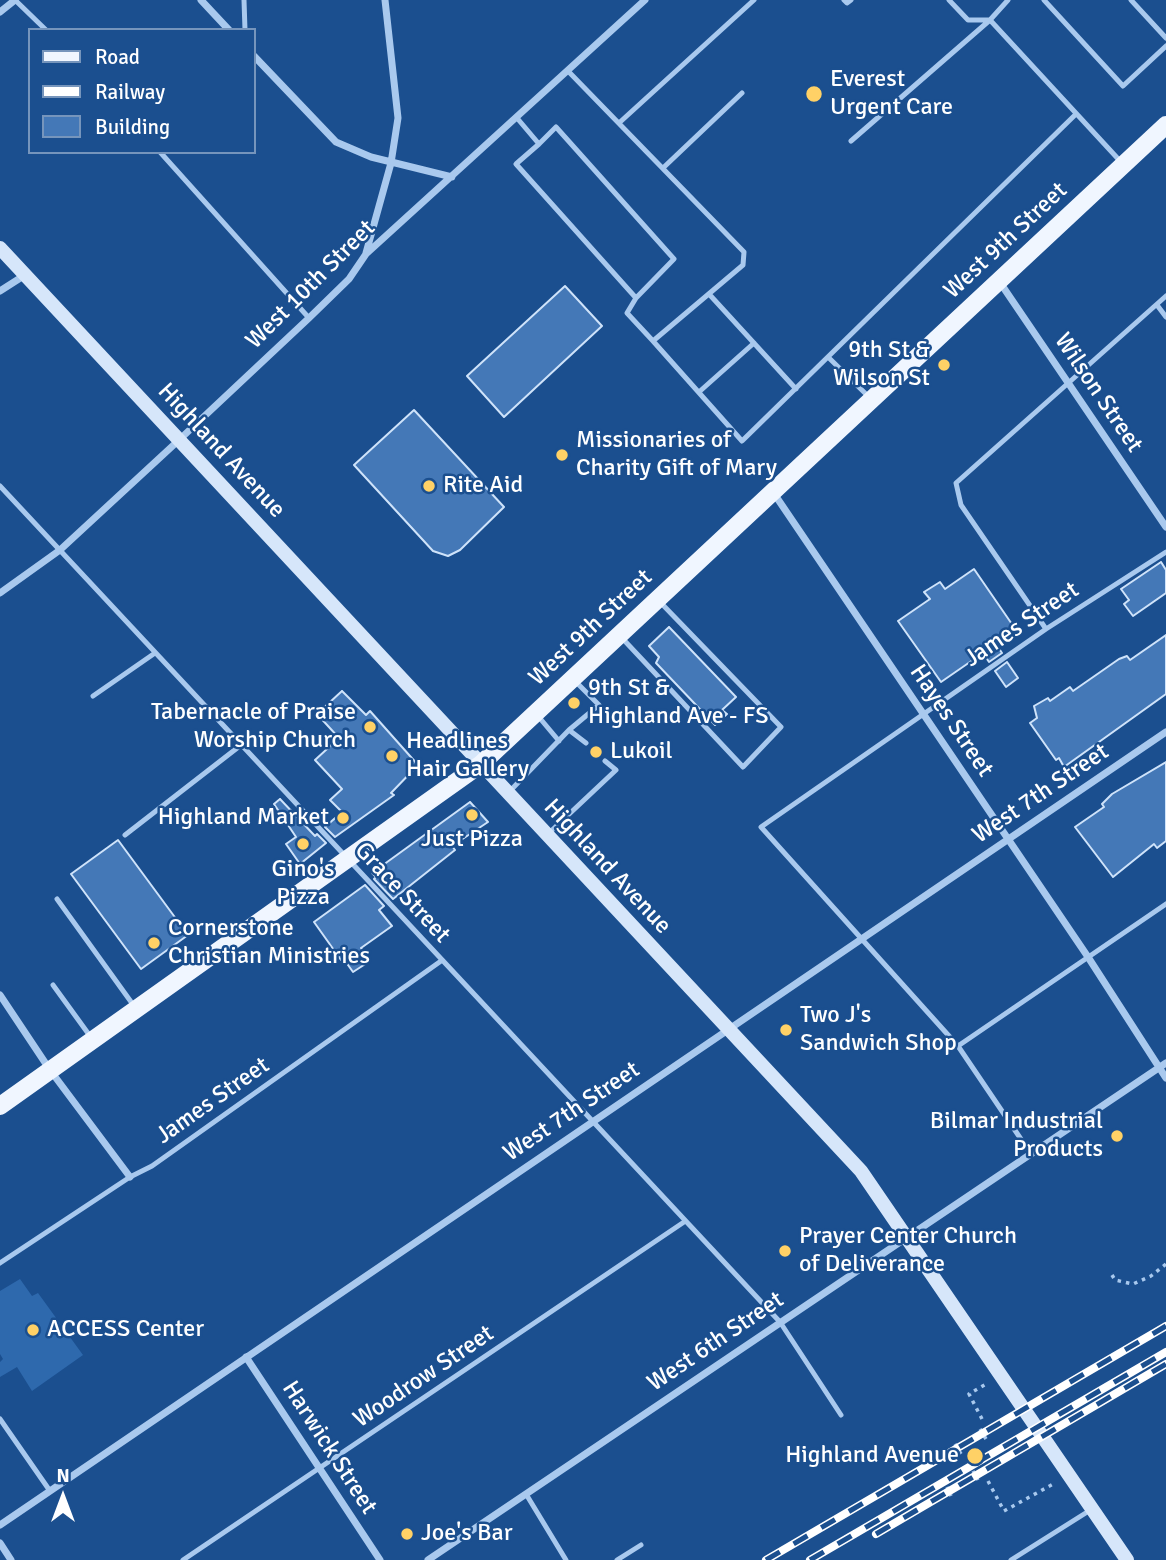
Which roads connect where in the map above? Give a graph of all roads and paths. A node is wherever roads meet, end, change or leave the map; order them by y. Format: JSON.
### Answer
{"nodes":[{"id":1,"x":15,"y":0,"type":"edge"},
{"id":2,"x":201,"y":0,"type":"edge"},
{"id":3,"x":244,"y":0,"type":"edge"},
{"id":4,"x":385,"y":0,"type":"edge"},
{"id":5,"x":645,"y":0,"type":"edge"},
{"id":6,"x":754,"y":0,"type":"edge"},
{"id":7,"x":844,"y":0,"type":"edge"},
{"id":8,"x":851,"y":0,"type":"edge"},
{"id":9,"x":949,"y":0,"type":"edge"},
{"id":10,"x":1008,"y":0,"type":"edge"},
{"id":11,"x":1044,"y":0,"type":"edge"},
{"id":12,"x":1130,"y":0,"type":"edge"},
{"id":13,"x":0,"y":12,"type":"edge"},
{"id":14,"x":990,"y":20,"type":"junction"},
{"id":15,"x":44,"y":28,"type":"edge"},
{"id":16,"x":227,"y":28,"type":"edge"},
{"id":17,"x":245,"y":28,"type":"edge"},
{"id":18,"x":1166,"y":38,"type":"edge"},
{"id":19,"x":1166,"y":46,"type":"edge"},
{"id":20,"x":256,"y":58,"type":"edge"},
{"id":21,"x":568,"y":71,"type":"junction"},
{"id":22,"x":742,"y":93,"type":"dead end"},
{"id":23,"x":1076,"y":114,"type":"junction"},
{"id":24,"x":517,"y":118,"type":"junction"},
{"id":25,"x":619,"y":123,"type":"junction"},
{"id":26,"x":1166,"y":125,"type":"edge"},
{"id":27,"x":851,"y":141,"type":"dead end"},
{"id":28,"x":538,"y":144,"type":"junction"},
{"id":29,"x":162,"y":154,"type":"edge"},
{"id":30,"x":391,"y":163,"type":"junction"},
{"id":31,"x":1123,"y":165,"type":"junction"},
{"id":32,"x":663,"y":168,"type":"junction"},
{"id":33,"x":452,"y":177,"type":"junction"},
{"id":34,"x":0,"y":248,"type":"edge"},
{"id":35,"x":366,"y":254,"type":"junction"},
{"id":36,"x":25,"y":275,"type":"junction"},
{"id":37,"x":999,"y":281,"type":"junction"},
{"id":38,"x":0,"y":291,"type":"edge"},
{"id":39,"x":709,"y":294,"type":"junction"},
{"id":40,"x":1166,"y":296,"type":"edge"},
{"id":41,"x":635,"y":298,"type":"junction"},
{"id":42,"x":1157,"y":305,"type":"junction"},
{"id":43,"x":1166,"y":317,"type":"edge"},
{"id":44,"x":309,"y":318,"type":"junction"},
{"id":45,"x":653,"y":341,"type":"junction"},
{"id":46,"x":754,"y":343,"type":"junction"},
{"id":47,"x":828,"y":357,"type":"junction"},
{"id":48,"x":1068,"y":382,"type":"junction"},
{"id":49,"x":796,"y":389,"type":"junction"},
{"id":50,"x":699,"y":392,"type":"junction"},
{"id":51,"x":871,"y":400,"type":"junction"},
{"id":52,"x":179,"y":440,"type":"junction"},
{"id":53,"x":0,"y":486,"type":"edge"},
{"id":54,"x":773,"y":492,"type":"junction"},
{"id":55,"x":1166,"y":527,"type":"edge"},
{"id":56,"x":60,"y":550,"type":"junction"},
{"id":57,"x":1166,"y":552,"type":"edge"},
{"id":58,"x":0,"y":593,"type":"edge"},
{"id":59,"x":658,"y":600,"type":"junction"},
{"id":60,"x":1046,"y":629,"type":"junction"},
{"id":61,"x":620,"y":635,"type":"junction"},
{"id":62,"x":155,"y":653,"type":"junction"},
{"id":63,"x":573,"y":679,"type":"junction"},
{"id":64,"x":93,"y":696,"type":"dead end"},
{"id":65,"x":536,"y":713,"type":"junction"},
{"id":66,"x":922,"y":714,"type":"junction"},
{"id":67,"x":569,"y":730,"type":"junction"},
{"id":68,"x":1166,"y":732,"type":"edge"},
{"id":69,"x":559,"y":741,"type":"junction"},
{"id":70,"x":586,"y":743,"type":"dead end"},
{"id":71,"x":241,"y":745,"type":"junction"},
{"id":72,"x":605,"y":761,"type":"dead end"},
{"id":73,"x":481,"y":764,"type":"junction"},
{"id":74,"x":508,"y":794,"type":"junction"},
{"id":75,"x":125,"y":835,"type":"dead end"},
{"id":76,"x":547,"y":835,"type":"junction"},
{"id":77,"x":1008,"y":840,"type":"junction"},
{"id":78,"x":347,"y":859,"type":"junction"},
{"id":79,"x":57,"y":899,"type":"dead end"},
{"id":80,"x":1166,"y":904,"type":"edge"},
{"id":81,"x":861,"y":940,"type":"junction"},
{"id":82,"x":1088,"y":957,"type":"junction"},
{"id":83,"x":441,"y":961,"type":"junction"},
{"id":84,"x":53,"y":985,"type":"dead end"},
{"id":85,"x":0,"y":995,"type":"edge"},
{"id":86,"x":136,"y":1009,"type":"junction"},
{"id":87,"x":728,"y":1030,"type":"junction"},
{"id":88,"x":93,"y":1040,"type":"junction"},
{"id":89,"x":958,"y":1046,"type":"junction"},
{"id":90,"x":1163,"y":1066,"type":"edge"},
{"id":91,"x":50,"y":1070,"type":"junction"},
{"id":92,"x":1166,"y":1077,"type":"edge"},
{"id":93,"x":0,"y":1106,"type":"edge"},
{"id":94,"x":592,"y":1122,"type":"junction"},
{"id":95,"x":1031,"y":1154,"type":"junction"},
{"id":96,"x":130,"y":1177,"type":"junction"},
{"id":97,"x":684,"y":1222,"type":"junction"},
{"id":98,"x":907,"y":1237,"type":"junction"},
{"id":99,"x":0,"y":1263,"type":"edge"},
{"id":100,"x":1166,"y":1264,"type":"edge"},
{"id":101,"x":1112,"y":1275,"type":"dead end"},
{"id":102,"x":780,"y":1322,"type":"junction"},
{"id":103,"x":246,"y":1357,"type":"junction"},
{"id":104,"x":1001,"y":1376,"type":"junction"},
{"id":105,"x":841,"y":1415,"type":"dead end"},
{"id":106,"x":0,"y":1419,"type":"edge"},
{"id":107,"x":982,"y":1419,"type":"dead end"},
{"id":108,"x":980,"y":1429,"type":"dead end"},
{"id":109,"x":986,"y":1439,"type":"dead end"},
{"id":110,"x":955,"y":1444,"type":"dead end"},
{"id":111,"x":961,"y":1454,"type":"dead end"},
{"id":112,"x":320,"y":1468,"type":"junction"},
{"id":113,"x":973,"y":1471,"type":"dead end"},
{"id":114,"x":1069,"y":1475,"type":"junction"},
{"id":115,"x":978,"y":1480,"type":"dead end"},
{"id":116,"x":988,"y":1481,"type":"dead end"},
{"id":117,"x":947,"y":1487,"type":"dead end"},
{"id":118,"x":50,"y":1491,"type":"junction"},
{"id":119,"x":526,"y":1494,"type":"junction"},
{"id":120,"x":951,"y":1496,"type":"dead end"},
{"id":121,"x":1092,"y":1509,"type":"junction"},
{"id":122,"x":0,"y":1525,"type":"edge"},
{"id":123,"x":0,"y":1543,"type":"edge"},
{"id":124,"x":641,"y":1545,"type":"dead end"},
{"id":125,"x":11,"y":1560,"type":"edge"},
{"id":126,"x":183,"y":1560,"type":"edge"},
{"id":127,"x":380,"y":1560,"type":"edge"},
{"id":128,"x":428,"y":1560,"type":"edge"},
{"id":129,"x":566,"y":1560,"type":"edge"},
{"id":130,"x":617,"y":1560,"type":"edge"},
{"id":131,"x":1011,"y":1560,"type":"edge"},
{"id":132,"x":1126,"y":1560,"type":"edge"}],
"edges":[{"from":1,"to":13,"type":"street"},
{"from":1,"to":15,"type":"lane"},
{"from":2,"to":16,"type":"street"},
{"from":3,"to":17,"type":"lane"},
{"from":4,"to":30,"type":"street"},
{"from":5,"to":21,"type":"street","name":"West 10th Street"},
{"from":6,"to":25,"type":"lane"},
{"from":7,"to":8,"type":"lane"},
{"from":9,"to":14,"type":"lane"},
{"from":10,"to":14,"type":"lane"},
{"from":11,"to":19,"type":"lane"},
{"from":12,"to":18,"type":"lane"},
{"from":14,"to":23,"type":"lane"},
{"from":14,"to":27,"type":"lane"},
{"from":20,"to":30,"type":"street"},
{"from":21,"to":24,"type":"street","name":"West 10th Street"},
{"from":21,"to":25,"type":"lane"},
{"from":22,"to":32,"type":"lane"},
{"from":23,"to":31,"type":"lane"},
{"from":23,"to":47,"type":"lane"},
{"from":24,"to":28,"type":"lane"},
{"from":24,"to":33,"type":"street","name":"West 10th Street"},
{"from":25,"to":32,"type":"lane"},
{"from":26,"to":31,"type":"main road","name":"West 9th Street"},
{"from":28,"to":41,"type":"lane"},
{"from":28,"to":41,"type":"lane"},
{"from":29,"to":44,"type":"lane"},
{"from":30,"to":33,"type":"street"},
{"from":30,"to":35,"type":"street"},
{"from":31,"to":37,"type":"main road","name":"West 9th Street"},
{"from":32,"to":39,"type":"lane"},
{"from":33,"to":35,"type":"street","name":"West 10th Street"},
{"from":34,"to":36,"type":"main road","name":"Highland Avenue"},
{"from":35,"to":44,"type":"street","name":"West 10th Street"},
{"from":36,"to":38,"type":"street"},
{"from":36,"to":52,"type":"main road","name":"Highland Avenue"},
{"from":37,"to":48,"type":"street","name":"Wilson Street"},
{"from":37,"to":51,"type":"main road","name":"West 9th Street"},
{"from":39,"to":45,"type":"lane"},
{"from":39,"to":46,"type":"lane"},
{"from":40,"to":42,"type":"lane"},
{"from":41,"to":45,"type":"lane"},
{"from":42,"to":43,"type":"lane"},
{"from":42,"to":48,"type":"lane"},
{"from":44,"to":52,"type":"street","name":"West 10th Street"},
{"from":45,"to":50,"type":"lane"},
{"from":46,"to":49,"type":"lane"},
{"from":46,"to":50,"type":"lane"},
{"from":47,"to":49,"type":"lane"},
{"from":47,"to":51,"type":"lane"},
{"from":48,"to":55,"type":"street","name":"Wilson Street"},
{"from":48,"to":60,"type":"lane"},
{"from":49,"to":50,"type":"lane"},
{"from":51,"to":54,"type":"main road","name":"West 9th Street"},
{"from":52,"to":56,"type":"street","name":"West 10th Street"},
{"from":52,"to":73,"type":"main road","name":"Highland Avenue"},
{"from":53,"to":56,"type":"lane","name":"Grace Street"},
{"from":54,"to":59,"type":"main road","name":"West 9th Street"},
{"from":54,"to":66,"type":"street","name":"Hayes Street"},
{"from":56,"to":58,"type":"street","name":"West 10th Street"},
{"from":56,"to":62,"type":"lane","name":"Grace Street"},
{"from":57,"to":60,"type":"lane","name":"James Street"},
{"from":59,"to":61,"type":"main road","name":"West 9th Street"},
{"from":59,"to":61,"type":"lane"},
{"from":60,"to":66,"type":"lane","name":"James Street"},
{"from":61,"to":63,"type":"main road","name":"West 9th Street"},
{"from":62,"to":64,"type":"lane"},
{"from":62,"to":71,"type":"lane","name":"Grace Street"},
{"from":63,"to":65,"type":"main road","name":"West 9th Street"},
{"from":63,"to":67,"type":"lane"},
{"from":65,"to":69,"type":"lane"},
{"from":65,"to":73,"type":"main road","name":"West 9th Street"},
{"from":66,"to":77,"type":"street","name":"Hayes Street"},
{"from":66,"to":81,"type":"lane","name":"James Street"},
{"from":67,"to":69,"type":"lane"},
{"from":67,"to":70,"type":"lane"},
{"from":68,"to":77,"type":"street","name":"West 7th Street"},
{"from":69,"to":74,"type":"lane"},
{"from":71,"to":75,"type":"lane"},
{"from":71,"to":78,"type":"lane","name":"Grace Street"},
{"from":72,"to":76,"type":"lane"},
{"from":73,"to":74,"type":"main road","name":"Highland Avenue"},
{"from":73,"to":78,"type":"main road","name":"West 9th Street"},
{"from":74,"to":76,"type":"main road","name":"Highland Avenue"},
{"from":76,"to":87,"type":"main road","name":"Highland Avenue"},
{"from":77,"to":81,"type":"street","name":"West 7th Street"},
{"from":77,"to":82,"type":"street","name":"Hayes Street"},
{"from":78,"to":83,"type":"lane","name":"Grace Street"},
{"from":78,"to":86,"type":"main road","name":"West 9th Street"},
{"from":79,"to":86,"type":"lane"},
{"from":80,"to":82,"type":"lane"},
{"from":81,"to":87,"type":"street","name":"West 7th Street"},
{"from":81,"to":89,"type":"lane"},
{"from":82,"to":89,"type":"lane"},
{"from":82,"to":90,"type":"street","name":"Hayes Street"},
{"from":83,"to":94,"type":"lane","name":"Grace Street"},
{"from":83,"to":96,"type":"lane","name":"James Street"},
{"from":84,"to":88,"type":"lane"},
{"from":85,"to":91,"type":"street"},
{"from":86,"to":88,"type":"main road","name":"West 9th Street"},
{"from":87,"to":94,"type":"street","name":"West 7th Street"},
{"from":87,"to":98,"type":"main road","name":"Highland Avenue"},
{"from":88,"to":91,"type":"main road","name":"West 9th Street"},
{"from":89,"to":95,"type":"lane"},
{"from":90,"to":92,"type":"street","name":"Hayes Street"},
{"from":90,"to":95,"type":"street","name":"West 6th Street"},
{"from":91,"to":93,"type":"main road","name":"West 9th Street"},
{"from":91,"to":96,"type":"street"},
{"from":94,"to":97,"type":"lane","name":"Grace Street"},
{"from":94,"to":103,"type":"street","name":"West 7th Street"},
{"from":95,"to":98,"type":"street","name":"West 6th Street"},
{"from":96,"to":99,"type":"lane","name":"James Street"},
{"from":97,"to":102,"type":"lane","name":"Grace Street"},
{"from":97,"to":112,"type":"lane","name":"Woodrow Street"},
{"from":98,"to":102,"type":"street","name":"West 6th Street"},
{"from":98,"to":104,"type":"main road","name":"Highland Avenue"},
{"from":100,"to":101,"type":"path"},
{"from":102,"to":105,"type":"lane","name":"Grace Street"},
{"from":102,"to":119,"type":"street","name":"West 6th Street"},
{"from":103,"to":112,"type":"street","name":"Harwick Street"},
{"from":103,"to":118,"type":"street","name":"West 7th Street"},
{"from":104,"to":107,"type":"path"},
{"from":104,"to":114,"type":"main road","name":"Highland Avenue"},
{"from":106,"to":118,"type":"lane"},
{"from":108,"to":109,"type":"path"},
{"from":110,"to":111,"type":"path"},
{"from":112,"to":126,"type":"lane","name":"Woodrow Street"},
{"from":112,"to":127,"type":"street","name":"Harwick Street"},
{"from":113,"to":115,"type":"path"},
{"from":114,"to":116,"type":"path"},
{"from":114,"to":121,"type":"main road","name":"Highland Avenue"},
{"from":117,"to":120,"type":"path"},
{"from":118,"to":122,"type":"street","name":"West 7th Street"},
{"from":119,"to":128,"type":"street","name":"West 6th Street"},
{"from":119,"to":129,"type":"lane"},
{"from":121,"to":131,"type":"lane"},
{"from":121,"to":132,"type":"main road","name":"Highland Avenue"},
{"from":123,"to":125,"type":"street"},
{"from":124,"to":130,"type":"lane"}]}
